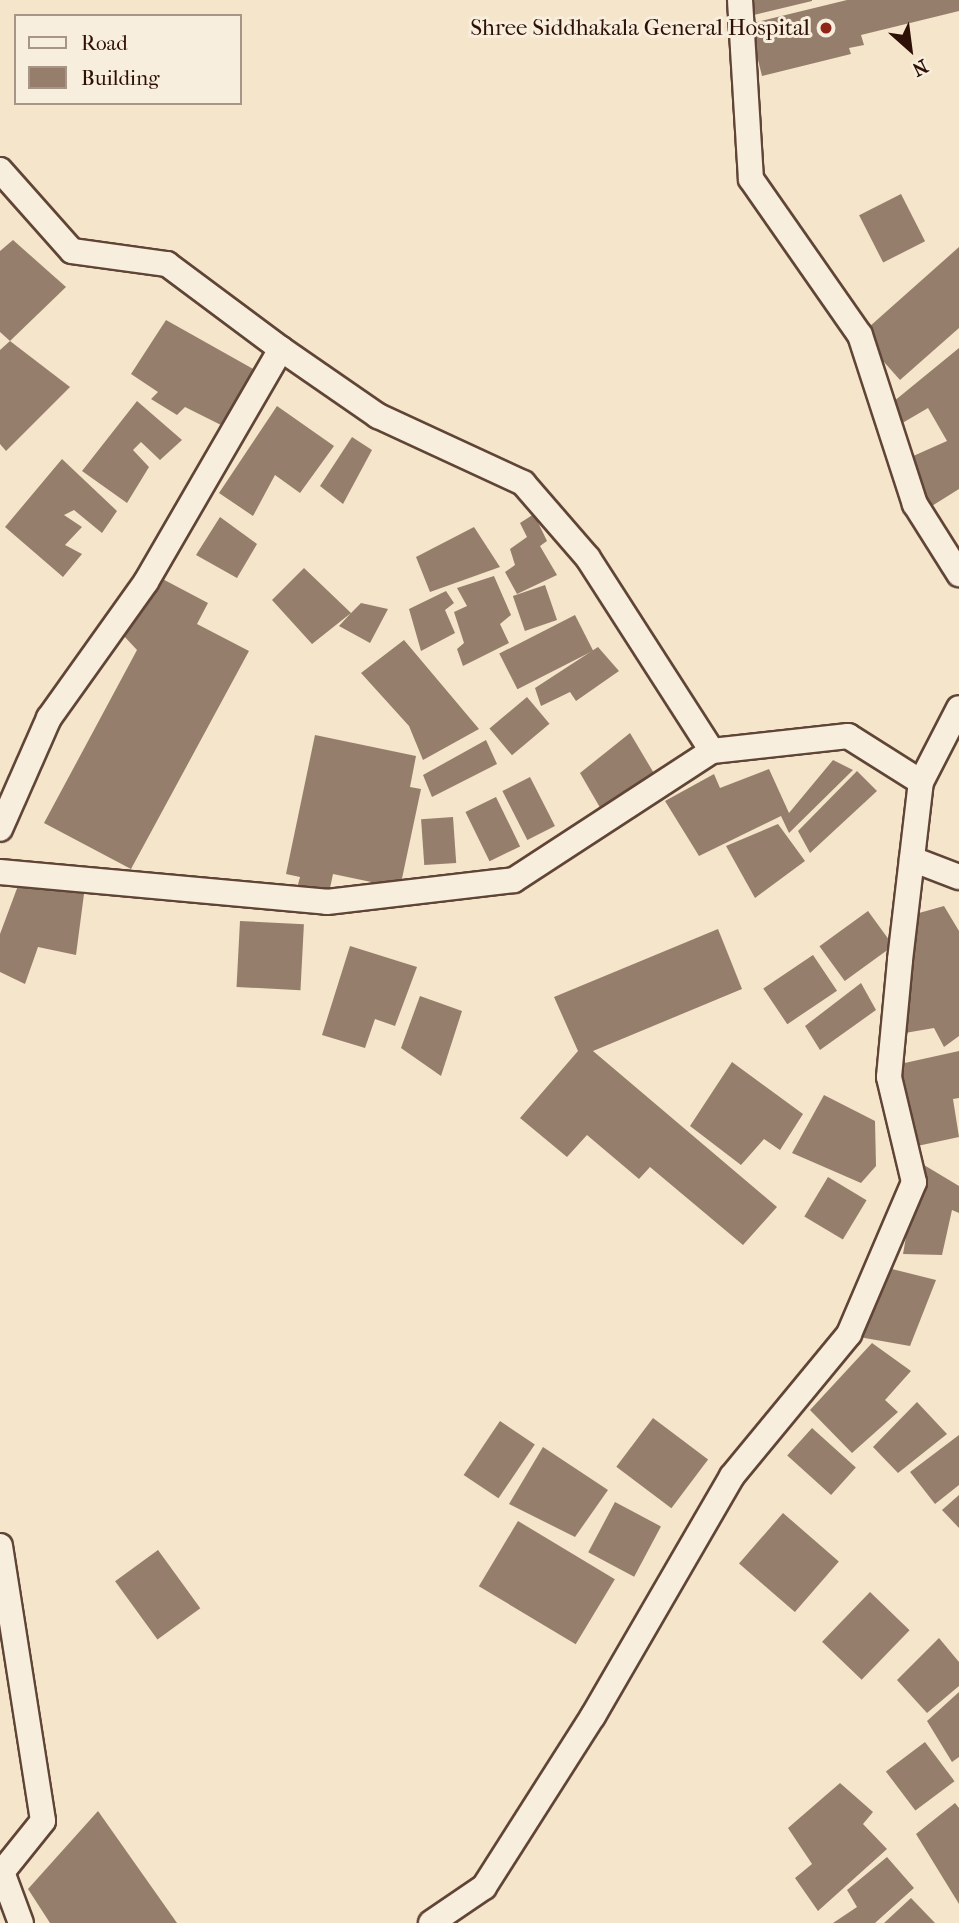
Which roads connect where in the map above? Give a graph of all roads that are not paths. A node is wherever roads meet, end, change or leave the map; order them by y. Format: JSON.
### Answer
{"nodes":[{"id":1,"x":740,"y":0,"type":"edge"},
{"id":2,"x":0,"y":170,"type":"edge"},
{"id":3,"x":281,"y":349,"type":"junction"},
{"id":4,"x":959,"y":574,"type":"edge"},
{"id":5,"x":959,"y":708,"type":"edge"},
{"id":6,"x":712,"y":751,"type":"junction"},
{"id":7,"x":921,"y":782,"type":"junction"},
{"id":8,"x":0,"y":828,"type":"edge"},
{"id":9,"x":912,"y":859,"type":"junction"},
{"id":10,"x":0,"y":872,"type":"edge"},
{"id":11,"x":959,"y":877,"type":"edge"},
{"id":12,"x":0,"y":1546,"type":"edge"},
{"id":13,"x":21,"y":1923,"type":"edge"},
{"id":14,"x":431,"y":1923,"type":"edge"}],
"edges":[{"from":1,"to":4,"type":"street"},
{"from":2,"to":3,"type":"street"},
{"from":3,"to":6,"type":"street"},
{"from":3,"to":8,"type":"street"},
{"from":5,"to":7,"type":"street"},
{"from":6,"to":7,"type":"street"},
{"from":6,"to":10,"type":"street"},
{"from":7,"to":9,"type":"street"},
{"from":9,"to":11,"type":"street"},
{"from":9,"to":14,"type":"street"},
{"from":12,"to":13,"type":"street"}]}
